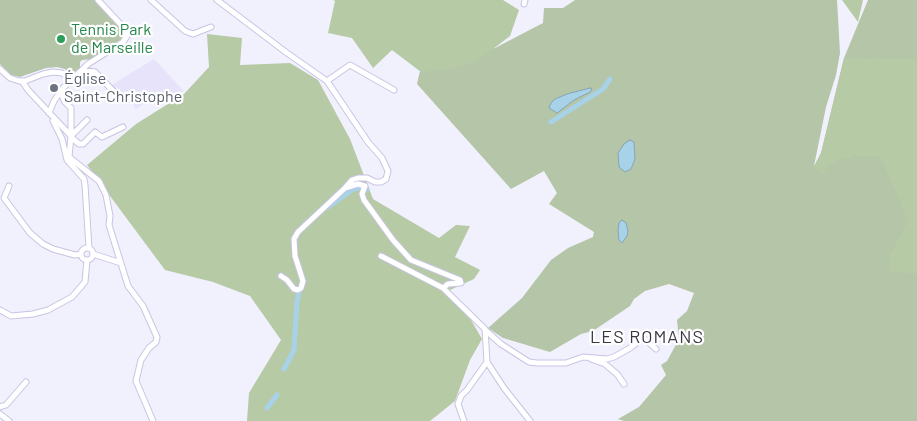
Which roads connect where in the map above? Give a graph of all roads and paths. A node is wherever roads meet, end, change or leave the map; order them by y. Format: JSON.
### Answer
{"nodes":[{"id":1,"x":98,"y":0,"type":"edge"},
{"id":2,"x":151,"y":0,"type":"edge"},
{"id":3,"x":217,"y":0,"type":"edge"},
{"id":4,"x":211,"y":27,"type":"dead end"},
{"id":5,"x":0,"y":69,"type":"edge"},
{"id":6,"x":82,"y":70,"type":"junction"},
{"id":7,"x":72,"y":80,"type":"junction"},
{"id":8,"x":22,"y":81,"type":"junction"},
{"id":9,"x":327,"y":81,"type":"junction"},
{"id":10,"x":63,"y":88,"type":"junction"},
{"id":11,"x":394,"y":90,"type":"dead end"},
{"id":12,"x":130,"y":99,"type":"dead end"},
{"id":13,"x":54,"y":101,"type":"junction"},
{"id":14,"x":44,"y":108,"type":"junction"},
{"id":15,"x":50,"y":114,"type":"junction"},
{"id":16,"x":87,"y":120,"type":"dead end"},
{"id":17,"x":123,"y":127,"type":"dead end"},
{"id":18,"x":71,"y":136,"type":"junction"},
{"id":19,"x":89,"y":172,"type":"junction"},
{"id":20,"x":84,"y":179,"type":"junction"},
{"id":21,"x":9,"y":186,"type":"dead end"},
{"id":22,"x":345,"y":188,"type":"junction"},
{"id":23,"x":89,"y":248,"type":"junction"},
{"id":24,"x":82,"y":254,"type":"junction"},
{"id":25,"x":93,"y":254,"type":"junction"},
{"id":26,"x":381,"y":256,"type":"dead end"},
{"id":27,"x":88,"y":260,"type":"junction"},
{"id":28,"x":121,"y":263,"type":"junction"},
{"id":29,"x":280,"y":276,"type":"dead end"},
{"id":30,"x":443,"y":288,"type":"junction"},
{"id":31,"x":0,"y":310,"type":"edge"},
{"id":32,"x":6,"y":314,"type":"junction"},
{"id":33,"x":0,"y":317,"type":"edge"},
{"id":34,"x":485,"y":330,"type":"junction"},
{"id":35,"x":656,"y":349,"type":"dead end"},
{"id":36,"x":583,"y":357,"type":"junction"},
{"id":37,"x":487,"y":362,"type":"junction"},
{"id":38,"x":26,"y":382,"type":"dead end"},
{"id":39,"x":624,"y":384,"type":"dead end"},
{"id":40,"x":0,"y":407,"type":"edge"},
{"id":41,"x":0,"y":414,"type":"edge"},
{"id":42,"x":9,"y":421,"type":"edge"},
{"id":43,"x":153,"y":421,"type":"edge"},
{"id":44,"x":464,"y":421,"type":"edge"},
{"id":45,"x":530,"y":421,"type":"edge"}],
"edges":[{"from":1,"to":6,"type":"street"},
{"from":2,"to":4,"type":"street"},
{"from":3,"to":9,"type":"street"},
{"from":5,"to":8,"type":"street"},
{"from":6,"to":7,"type":"street"},
{"from":6,"to":12,"type":"street"},
{"from":7,"to":8,"type":"street"},
{"from":7,"to":10,"type":"street"},
{"from":8,"to":14,"type":"street"},
{"from":9,"to":11,"type":"street"},
{"from":9,"to":22,"type":"street"},
{"from":10,"to":13,"type":"street"},
{"from":10,"to":18,"type":"street"},
{"from":13,"to":14,"type":"street"},
{"from":13,"to":15,"type":"street"},
{"from":14,"to":15,"type":"street"},
{"from":15,"to":18,"type":"street"},
{"from":15,"to":20,"type":"street"},
{"from":16,"to":18,"type":"street"},
{"from":17,"to":18,"type":"street"},
{"from":18,"to":19,"type":"street"},
{"from":19,"to":20,"type":"street"},
{"from":19,"to":28,"type":"street"},
{"from":20,"to":23,"type":"street"},
{"from":21,"to":24,"type":"street"},
{"from":22,"to":29,"type":"street"},
{"from":22,"to":30,"type":"street"},
{"from":23,"to":24,"type":"street"},
{"from":23,"to":25,"type":"street"},
{"from":24,"to":27,"type":"street"},
{"from":25,"to":27,"type":"street"},
{"from":25,"to":28,"type":"street"},
{"from":26,"to":30,"type":"street"},
{"from":27,"to":32,"type":"street"},
{"from":28,"to":43,"type":"street"},
{"from":30,"to":34,"type":"street"},
{"from":31,"to":32,"type":"street"},
{"from":32,"to":33,"type":"street"},
{"from":34,"to":36,"type":"street"},
{"from":34,"to":37,"type":"street"},
{"from":35,"to":36,"type":"street"},
{"from":36,"to":39,"type":"street"},
{"from":37,"to":44,"type":"street"},
{"from":37,"to":45,"type":"street"},
{"from":38,"to":40,"type":"street"},
{"from":41,"to":42,"type":"street"}]}
